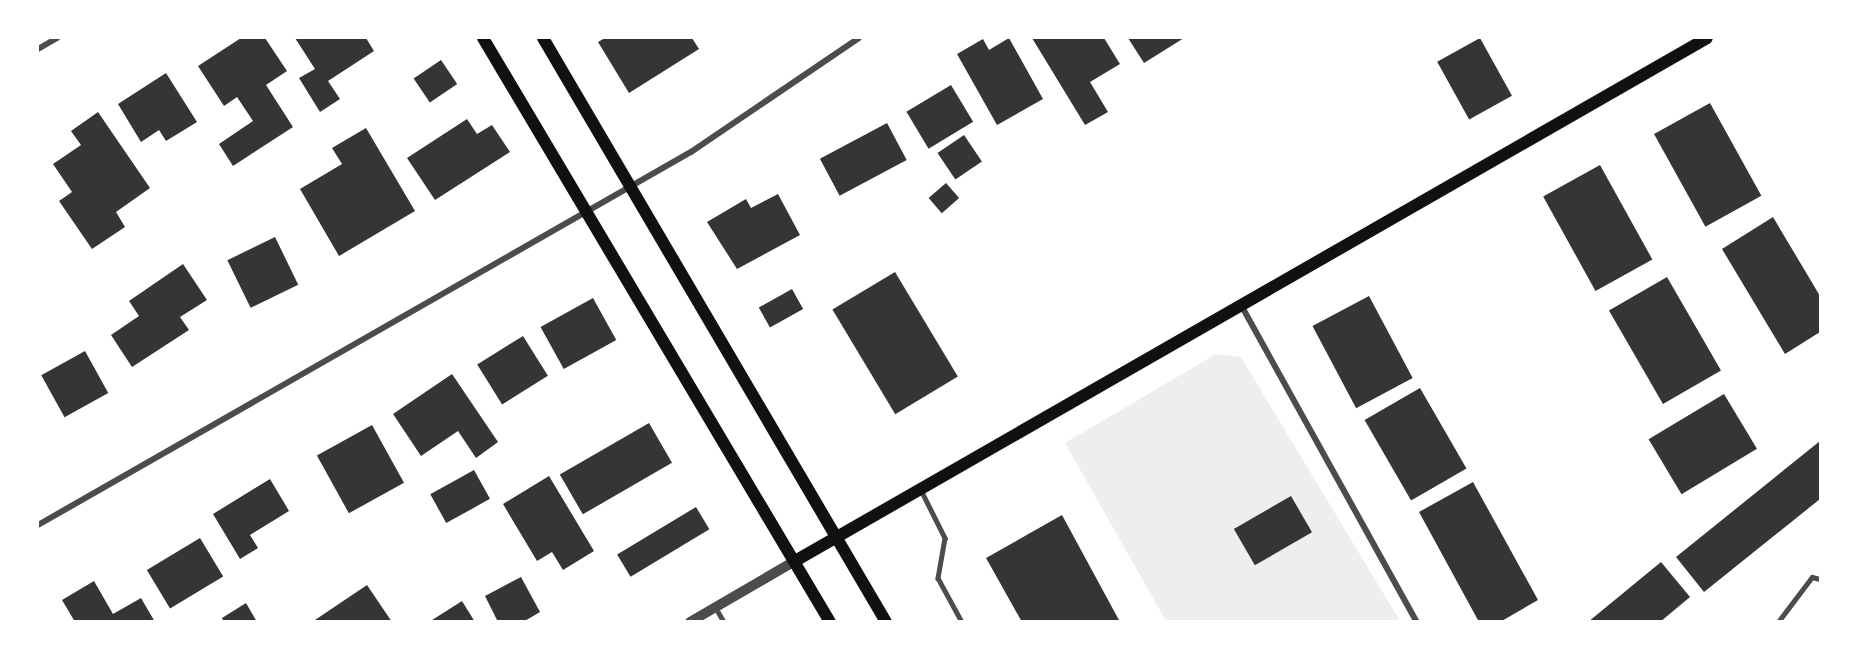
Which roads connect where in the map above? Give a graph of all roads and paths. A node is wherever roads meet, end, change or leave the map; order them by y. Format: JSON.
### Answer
{"nodes":[{"id":1,"x":57,"y":38,"type":"edge"},
{"id":2,"x":483,"y":38,"type":"edge"},
{"id":3,"x":543,"y":38,"type":"edge"},
{"id":4,"x":859,"y":38,"type":"edge"},
{"id":5,"x":1707,"y":38,"type":"edge"},
{"id":6,"x":38,"y":49,"type":"edge"},
{"id":7,"x":630,"y":185,"type":"junction"},
{"id":8,"x":583,"y":211,"type":"junction"},
{"id":9,"x":1240,"y":303,"type":"junction"},
{"id":10,"x":920,"y":488,"type":"junction"},
{"id":11,"x":38,"y":525,"type":"edge"},
{"id":12,"x":838,"y":536,"type":"junction"},
{"id":13,"x":795,"y":561,"type":"junction"},
{"id":14,"x":1821,"y":579,"type":"edge"},
{"id":15,"x":716,"y":607,"type":"junction"},
{"id":16,"x":690,"y":621,"type":"edge"},
{"id":17,"x":724,"y":621,"type":"edge"},
{"id":18,"x":830,"y":621,"type":"edge"},
{"id":19,"x":886,"y":621,"type":"edge"},
{"id":20,"x":962,"y":621,"type":"edge"},
{"id":21,"x":1417,"y":621,"type":"edge"},
{"id":22,"x":1778,"y":621,"type":"edge"}],
"edges":[{"from":1,"to":6,"type":"street"},
{"from":2,"to":8,"type":"main road"},
{"from":3,"to":7,"type":"main road"},
{"from":4,"to":7,"type":"street"},
{"from":5,"to":9,"type":"main road"},
{"from":7,"to":8,"type":"street"},
{"from":7,"to":12,"type":"main road"},
{"from":8,"to":11,"type":"street"},
{"from":8,"to":13,"type":"main road"},
{"from":9,"to":10,"type":"main road"},
{"from":9,"to":21,"type":"street"},
{"from":10,"to":12,"type":"main road"},
{"from":10,"to":20,"type":"lane"},
{"from":12,"to":13,"type":"main road"},
{"from":12,"to":19,"type":"main road"},
{"from":13,"to":15,"type":"street"},
{"from":13,"to":18,"type":"main road"},
{"from":14,"to":22,"type":"lane"},
{"from":15,"to":16,"type":"street"},
{"from":15,"to":17,"type":"lane"}]}
